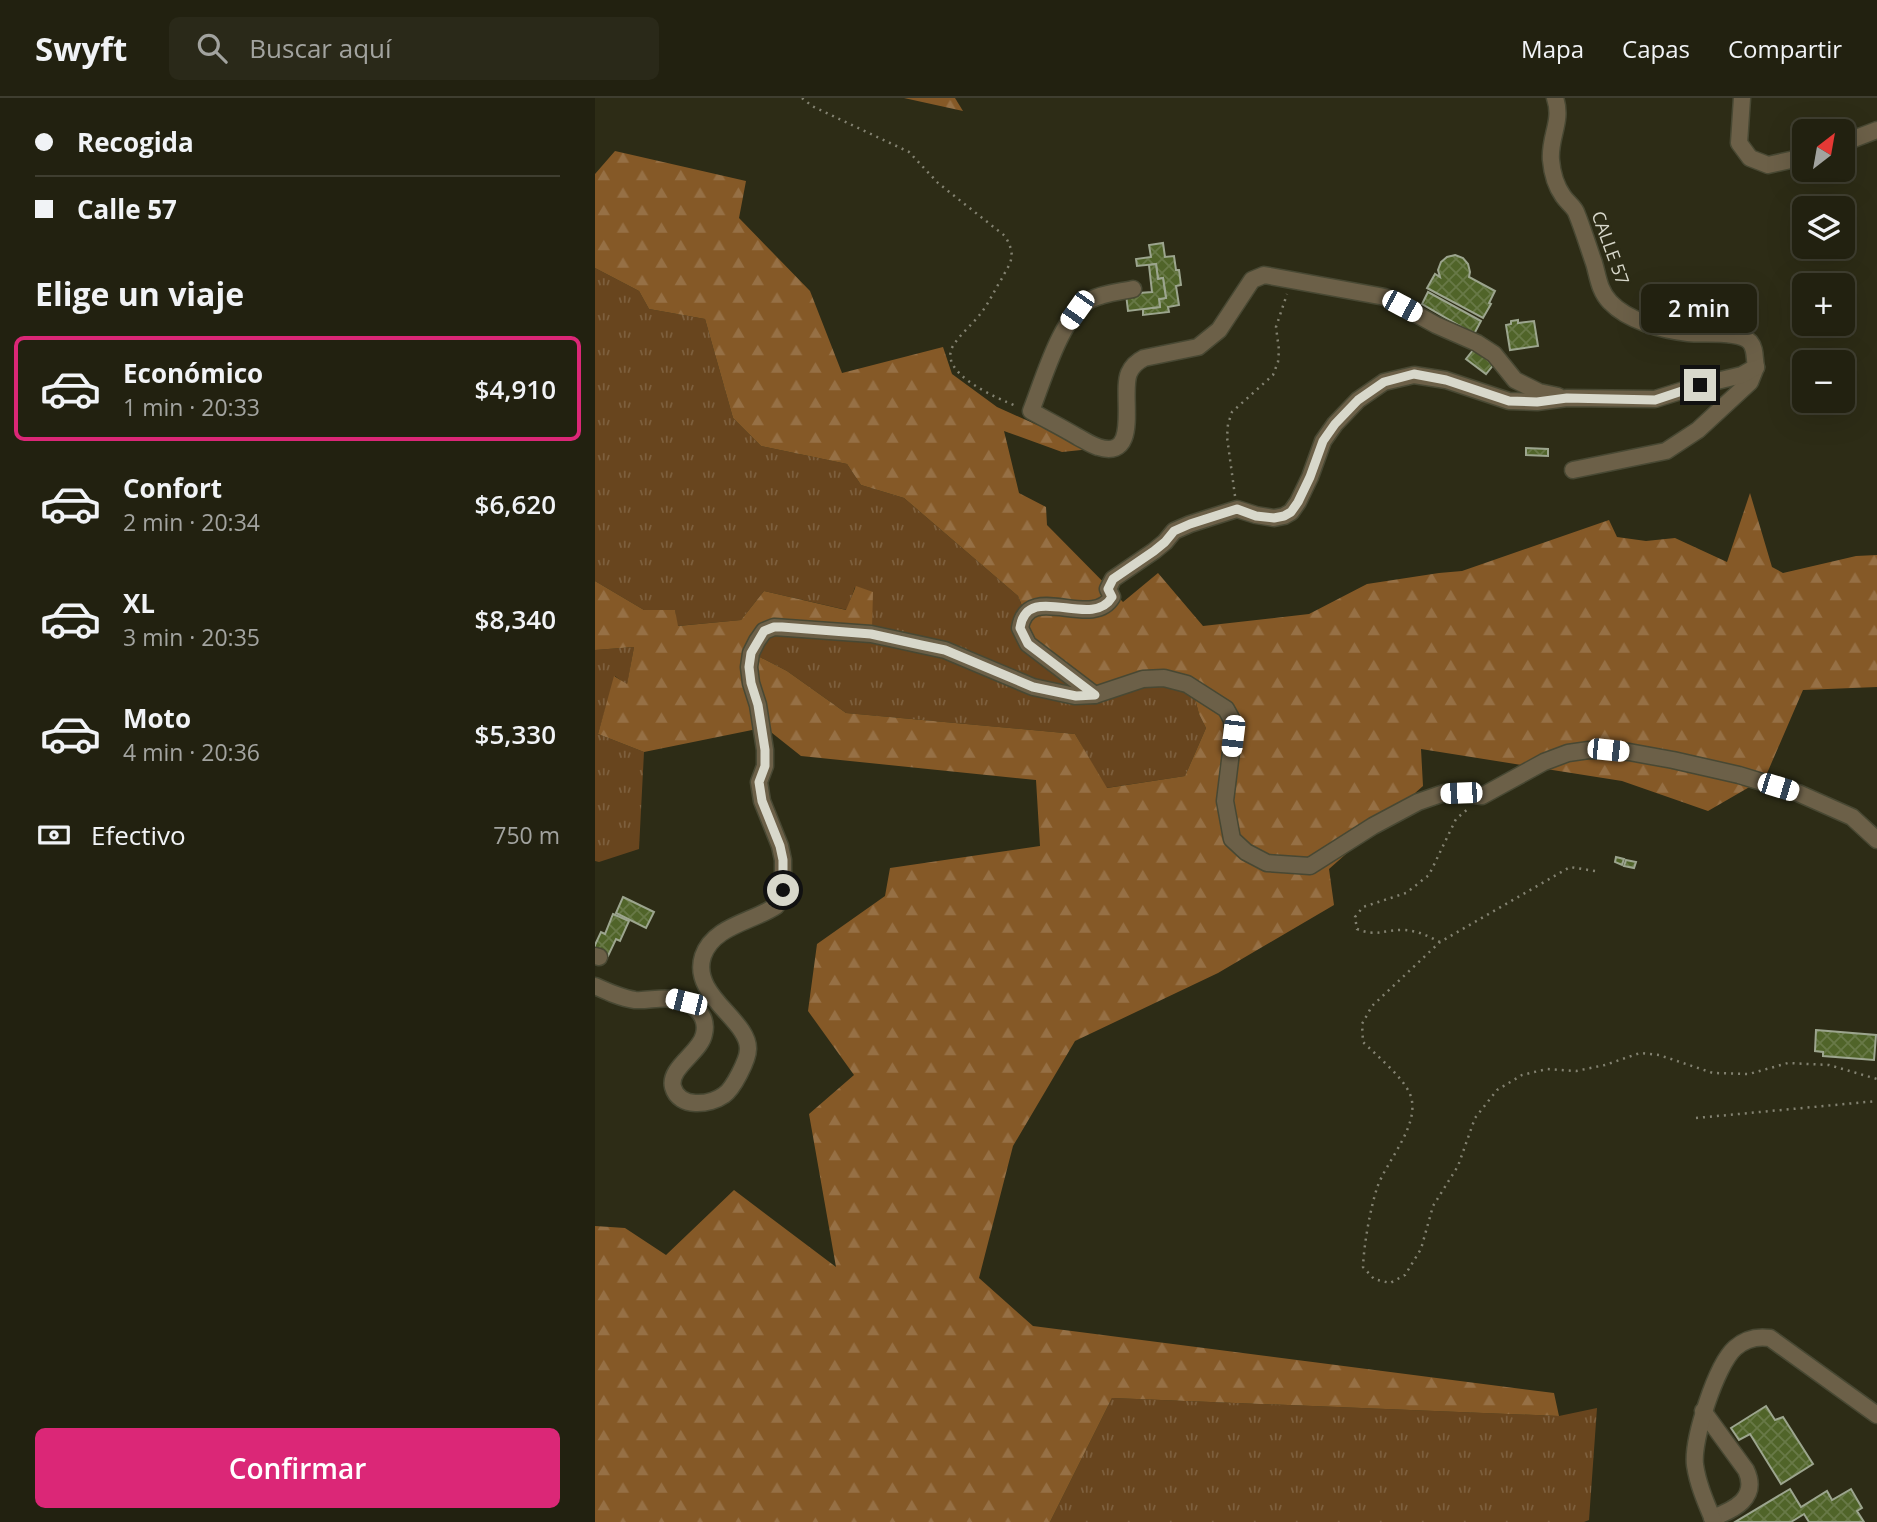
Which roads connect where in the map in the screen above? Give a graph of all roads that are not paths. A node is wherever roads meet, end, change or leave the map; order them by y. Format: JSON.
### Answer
{"nodes":[{"id":1,"x":1555,"y":98,"type":"edge"},
{"id":2,"x":1742,"y":98,"type":"edge"},
{"id":3,"x":1877,"y":130,"type":"edge"},
{"id":4,"x":1855,"y":138,"type":"edge"},
{"id":5,"x":1792,"y":160,"type":"edge"},
{"id":6,"x":1133,"y":289,"type":"dead end"},
{"id":7,"x":1756,"y":367,"type":"junction"},
{"id":8,"x":1567,"y":398,"type":"junction"},
{"id":9,"x":1573,"y":470,"type":"dead end"},
{"id":10,"x":1095,"y":695,"type":"junction"},
{"id":11,"x":1877,"y":840,"type":"edge"},
{"id":12,"x":595,"y":986,"type":"edge"},
{"id":13,"x":1703,"y":1411,"type":"junction"},
{"id":14,"x":1877,"y":1415,"type":"edge"},
{"id":15,"x":1713,"y":1520,"type":"edge"}],
"edges":[{"from":1,"to":7,"type":"street","name":"CALLE 57"},
{"from":2,"to":5,"type":"street"},
{"from":3,"to":4,"type":"street"},
{"from":6,"to":8,"type":"street"},
{"from":7,"to":8,"type":"street"},
{"from":7,"to":9,"type":"street"},
{"from":8,"to":10,"type":"street"},
{"from":10,"to":11,"type":"street"},
{"from":10,"to":12,"type":"street"},
{"from":13,"to":14,"type":"street"},
{"from":13,"to":15,"type":"street"},
{"from":13,"to":15,"type":"street"}]}
